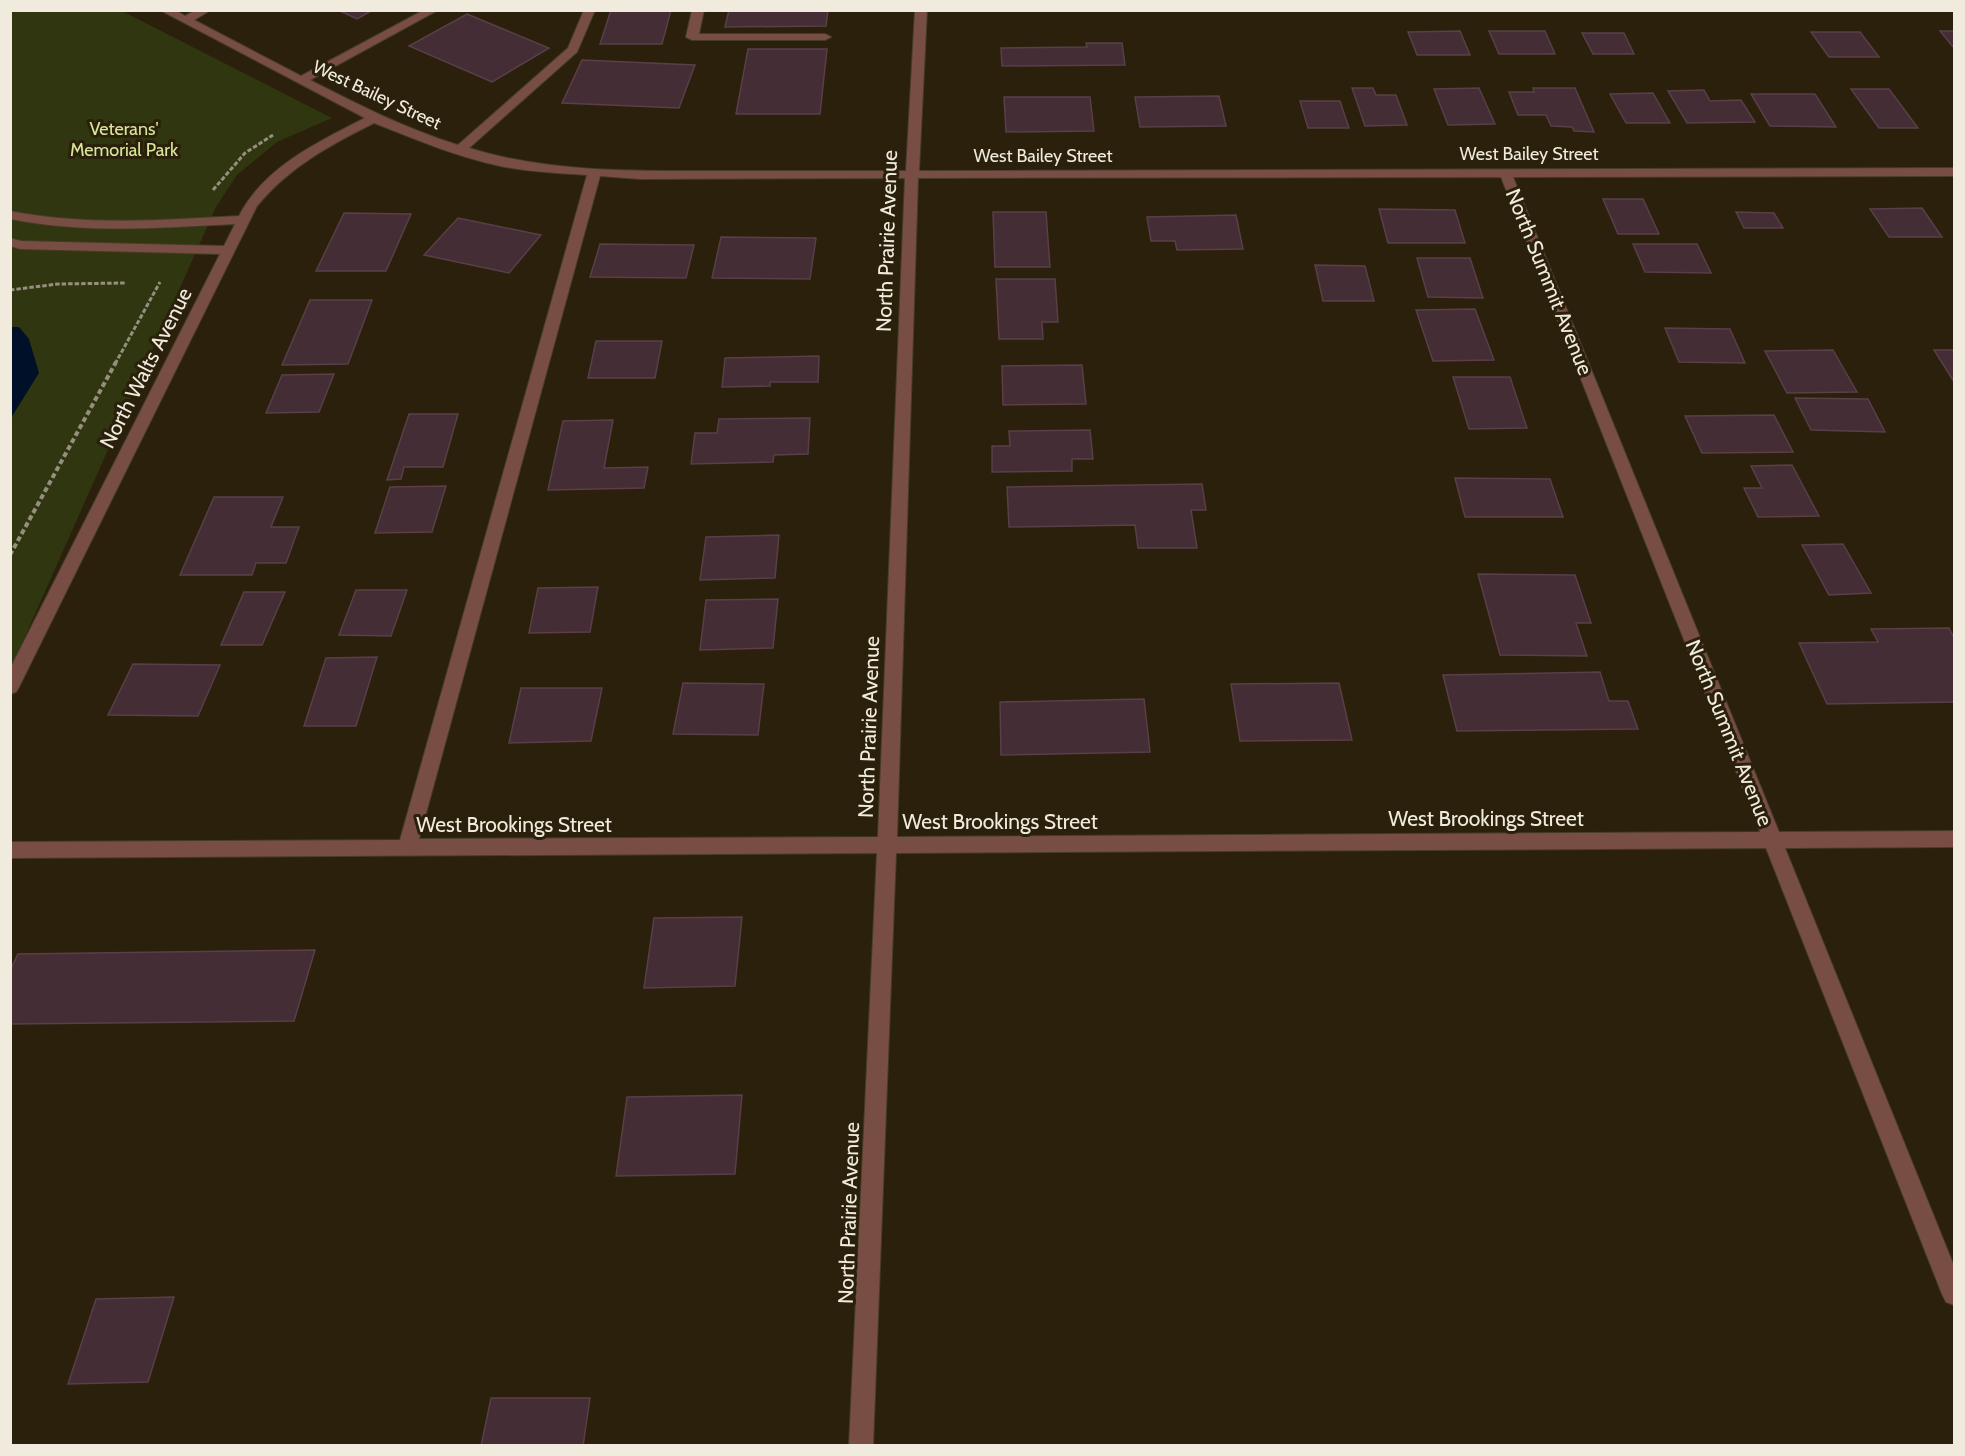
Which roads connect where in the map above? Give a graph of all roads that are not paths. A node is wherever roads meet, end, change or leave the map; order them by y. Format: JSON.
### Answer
{"nodes":[{"id":1,"x":165,"y":10,"type":"edge"},
{"id":2,"x":206,"y":10,"type":"edge"},
{"id":3,"x":433,"y":10,"type":"edge"},
{"id":4,"x":590,"y":10,"type":"edge"},
{"id":5,"x":698,"y":10,"type":"edge"},
{"id":6,"x":921,"y":10,"type":"edge"},
{"id":7,"x":185,"y":21,"type":"junction"},
{"id":8,"x":825,"y":37,"type":"dead end"},
{"id":9,"x":302,"y":80,"type":"junction"},
{"id":10,"x":374,"y":118,"type":"junction"},
{"id":11,"x":459,"y":150,"type":"junction"},
{"id":12,"x":1505,"y":172,"type":"junction"},
{"id":13,"x":1954,"y":172,"type":"edge"},
{"id":14,"x":594,"y":173,"type":"junction"},
{"id":15,"x":912,"y":174,"type":"junction"},
{"id":16,"x":10,"y":215,"type":"edge"},
{"id":17,"x":243,"y":220,"type":"junction"},
{"id":18,"x":10,"y":242,"type":"edge"},
{"id":19,"x":229,"y":250,"type":"junction"},
{"id":20,"x":10,"y":687,"type":"edge"},
{"id":21,"x":1954,"y":839,"type":"edge"},
{"id":22,"x":1772,"y":840,"type":"junction"},
{"id":23,"x":887,"y":845,"type":"junction"},
{"id":24,"x":407,"y":848,"type":"junction"},
{"id":25,"x":10,"y":850,"type":"edge"},
{"id":26,"x":1954,"y":1294,"type":"edge"},
{"id":27,"x":861,"y":1446,"type":"edge"}],
"edges":[{"from":1,"to":7,"type":"street","name":"West Bailey Street"},
{"from":2,"to":7,"type":"street"},
{"from":3,"to":9,"type":"street"},
{"from":4,"to":11,"type":"street"},
{"from":5,"to":8,"type":"street"},
{"from":6,"to":15,"type":"street","name":"North Prairie Avenue"},
{"from":7,"to":9,"type":"street","name":"West Bailey Street"},
{"from":9,"to":10,"type":"street","name":"West Bailey Street"},
{"from":10,"to":11,"type":"street","name":"West Bailey Street"},
{"from":10,"to":17,"type":"street","name":"North Walts Avenue"},
{"from":11,"to":14,"type":"street","name":"West Bailey Street"},
{"from":12,"to":13,"type":"street","name":"West Bailey Street"},
{"from":12,"to":15,"type":"street","name":"West Bailey Street"},
{"from":12,"to":22,"type":"street","name":"North Summit Avenue"},
{"from":14,"to":15,"type":"street","name":"West Bailey Street"},
{"from":14,"to":24,"type":"street"},
{"from":15,"to":23,"type":"street","name":"North Prairie Avenue"},
{"from":16,"to":17,"type":"street"},
{"from":17,"to":19,"type":"street","name":"North Walts Avenue"},
{"from":18,"to":19,"type":"street"},
{"from":19,"to":20,"type":"street","name":"North Walts Avenue"},
{"from":21,"to":22,"type":"street","name":"West Brookings Street"},
{"from":22,"to":23,"type":"street","name":"West Brookings Street"},
{"from":22,"to":26,"type":"street","name":"North Summit Avenue"},
{"from":23,"to":24,"type":"street","name":"West Brookings Street"},
{"from":23,"to":27,"type":"street","name":"North Prairie Avenue"},
{"from":24,"to":25,"type":"street","name":"West Brookings Street"}]}
